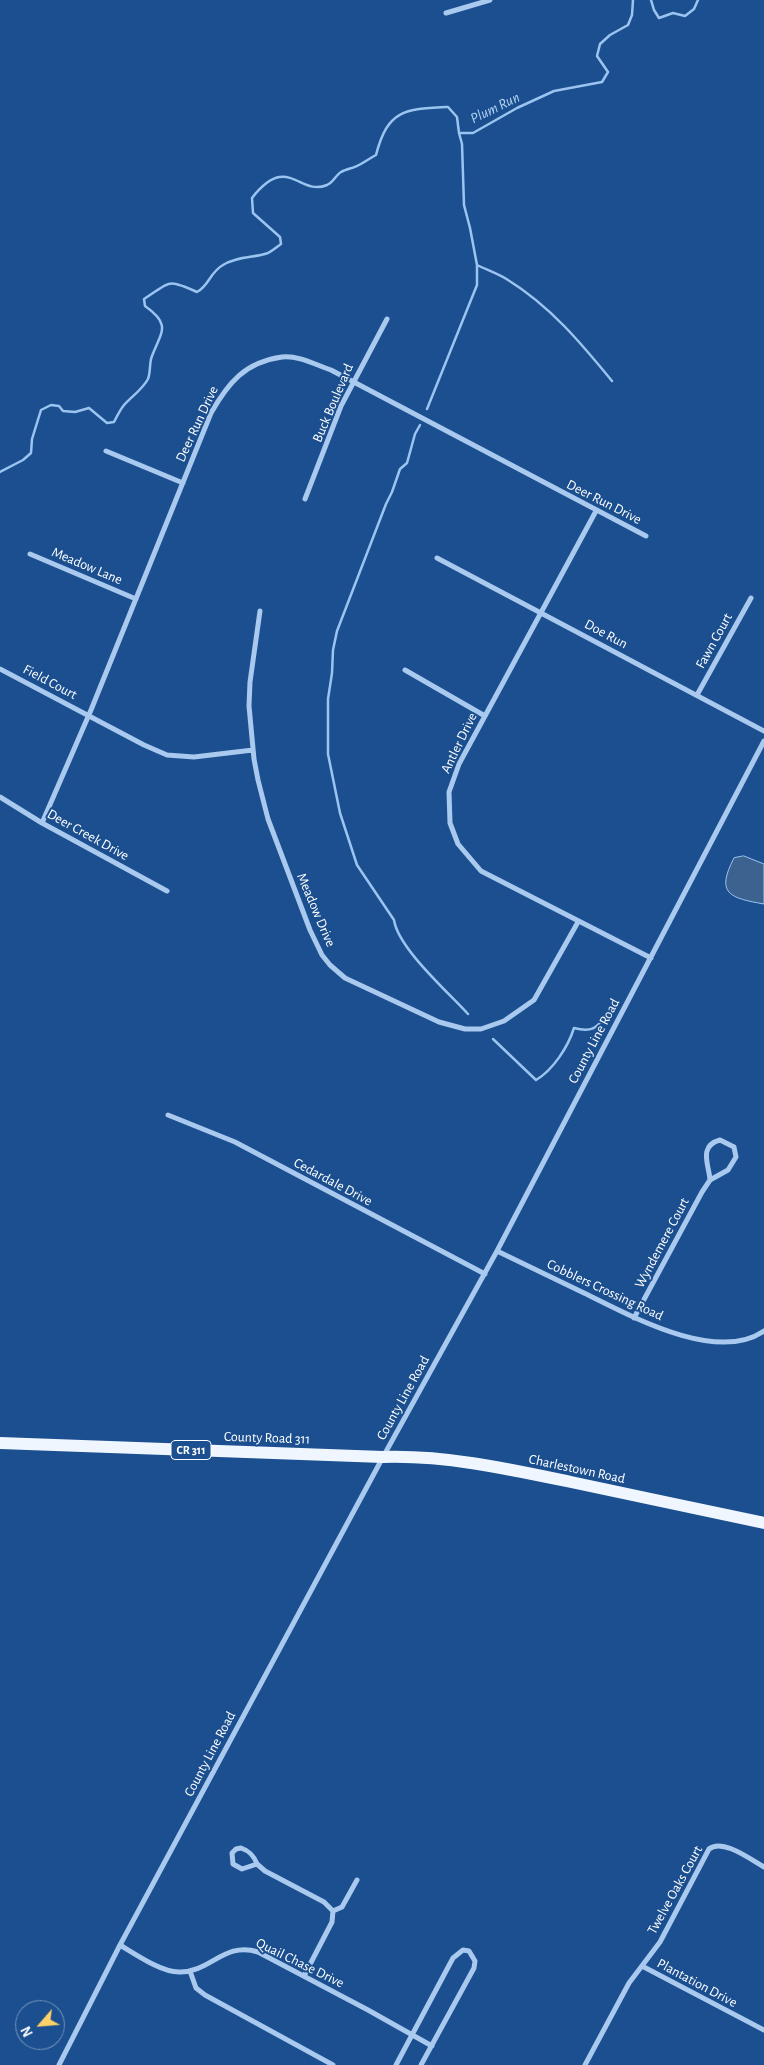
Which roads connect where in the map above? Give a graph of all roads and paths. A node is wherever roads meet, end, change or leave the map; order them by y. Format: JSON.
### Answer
{"nodes":[{"id":1,"x":490,"y":0,"type":"edge"},
{"id":2,"x":446,"y":13,"type":"dead end"},
{"id":3,"x":387,"y":318,"type":"dead end"},
{"id":4,"x":352,"y":381,"type":"junction"},
{"id":5,"x":106,"y":451,"type":"dead end"},
{"id":6,"x":183,"y":483,"type":"junction"},
{"id":7,"x":306,"y":499,"type":"dead end"},
{"id":8,"x":596,"y":511,"type":"junction"},
{"id":9,"x":646,"y":536,"type":"dead end"},
{"id":10,"x":30,"y":554,"type":"dead end"},
{"id":11,"x":438,"y":558,"type":"dead end"},
{"id":12,"x":752,"y":598,"type":"dead end"},
{"id":13,"x":136,"y":599,"type":"junction"},
{"id":14,"x":260,"y":610,"type":"dead end"},
{"id":15,"x":540,"y":612,"type":"junction"},
{"id":16,"x":0,"y":669,"type":"edge"},
{"id":17,"x":405,"y":670,"type":"dead end"},
{"id":18,"x":697,"y":695,"type":"junction"},
{"id":19,"x":89,"y":715,"type":"junction"},
{"id":20,"x":485,"y":716,"type":"junction"},
{"id":21,"x":764,"y":731,"type":"edge"},
{"id":22,"x":764,"y":740,"type":"edge"},
{"id":23,"x":253,"y":750,"type":"junction"},
{"id":24,"x":0,"y":797,"type":"edge"},
{"id":25,"x":42,"y":823,"type":"junction"},
{"id":26,"x":167,"y":891,"type":"dead end"},
{"id":27,"x":578,"y":922,"type":"junction"},
{"id":28,"x":651,"y":958,"type":"junction"},
{"id":29,"x":168,"y":1115,"type":"dead end"},
{"id":30,"x":710,"y":1180,"type":"junction"},
{"id":31,"x":498,"y":1251,"type":"junction"},
{"id":32,"x":485,"y":1274,"type":"junction"},
{"id":33,"x":634,"y":1318,"type":"junction"},
{"id":34,"x":764,"y":1331,"type":"edge"},
{"id":35,"x":0,"y":1443,"type":"edge"},
{"id":36,"x":383,"y":1457,"type":"junction"},
{"id":37,"x":764,"y":1522,"type":"edge"},
{"id":38,"x":257,"y":1864,"type":"junction"},
{"id":39,"x":764,"y":1867,"type":"edge"},
{"id":40,"x":357,"y":1880,"type":"dead end"},
{"id":41,"x":333,"y":1911,"type":"junction"},
{"id":42,"x":120,"y":1945,"type":"junction"},
{"id":43,"x":642,"y":1966,"type":"junction"},
{"id":44,"x":190,"y":1971,"type":"junction"},
{"id":45,"x":304,"y":1976,"type":"junction"},
{"id":46,"x":764,"y":2030,"type":"edge"},
{"id":47,"x":412,"y":2035,"type":"junction"},
{"id":48,"x":432,"y":2046,"type":"junction"},
{"id":49,"x":59,"y":2065,"type":"edge"},
{"id":50,"x":333,"y":2065,"type":"edge"},
{"id":51,"x":396,"y":2065,"type":"edge"},
{"id":52,"x":421,"y":2065,"type":"edge"},
{"id":53,"x":585,"y":2065,"type":"edge"}],
"edges":[{"from":1,"to":2,"type":"street"},
{"from":3,"to":4,"type":"street","name":"Buck Boulevard"},
{"from":4,"to":6,"type":"street","name":"Deer Run Drive"},
{"from":4,"to":7,"type":"street","name":"Buck Boulevard"},
{"from":4,"to":8,"type":"street","name":"Deer Run Drive"},
{"from":5,"to":6,"type":"street"},
{"from":6,"to":13,"type":"street","name":"Deer Run Drive"},
{"from":8,"to":9,"type":"street","name":"Deer Run Drive"},
{"from":8,"to":15,"type":"street","name":"Antler Drive"},
{"from":10,"to":13,"type":"street","name":"Meadow Lane"},
{"from":11,"to":15,"type":"street","name":"Doe Run"},
{"from":12,"to":18,"type":"street","name":"Fawn Court"},
{"from":13,"to":19,"type":"street","name":"Deer Run Drive"},
{"from":14,"to":23,"type":"street","name":"Meadow Drive"},
{"from":15,"to":18,"type":"street","name":"Doe Run"},
{"from":15,"to":20,"type":"street","name":"Antler Drive"},
{"from":16,"to":19,"type":"street","name":"Field Court"},
{"from":17,"to":20,"type":"street"},
{"from":18,"to":21,"type":"street","name":"Doe Run"},
{"from":19,"to":23,"type":"street","name":"Field Court"},
{"from":19,"to":25,"type":"street","name":"Deer Run Drive"},
{"from":20,"to":27,"type":"street","name":"Antler Drive"},
{"from":22,"to":28,"type":"street","name":"County Line Road"},
{"from":23,"to":27,"type":"street","name":"Meadow Drive"},
{"from":24,"to":25,"type":"street","name":"Deer Creek Drive"},
{"from":25,"to":26,"type":"street","name":"Deer Creek Drive"},
{"from":27,"to":28,"type":"street","name":"Antler Drive"},
{"from":28,"to":31,"type":"street","name":"County Line Road"},
{"from":29,"to":32,"type":"street","name":"Cedardale Drive"},
{"from":30,"to":30,"type":"street","name":"Wyndemere Court"},
{"from":30,"to":33,"type":"street","name":"Wyndemere Court"},
{"from":31,"to":32,"type":"street","name":"County Line Road"},
{"from":31,"to":33,"type":"street","name":"Cobblers Crossing Road"},
{"from":32,"to":36,"type":"street","name":"County Line Road"},
{"from":33,"to":34,"type":"street","name":"Cobblers Crossing Road"},
{"from":35,"to":36,"type":"main road","name":"County Road 311","number":"CR 311"},
{"from":36,"to":37,"type":"main road","name":"Charlestown Road"},
{"from":36,"to":42,"type":"street","name":"County Line Road"},
{"from":38,"to":38,"type":"street"},
{"from":38,"to":41,"type":"street"},
{"from":39,"to":43,"type":"street","name":"Twelve Oaks Court"},
{"from":40,"to":41,"type":"street"},
{"from":41,"to":45,"type":"street"},
{"from":42,"to":44,"type":"street","name":"Quail Chase Drive"},
{"from":42,"to":49,"type":"street","name":"County Line Road"},
{"from":43,"to":46,"type":"street","name":"Plantation Drive"},
{"from":43,"to":53,"type":"street","name":"Plantation Drive"},
{"from":44,"to":45,"type":"street","name":"Quail Chase Drive"},
{"from":44,"to":50,"type":"street"},
{"from":45,"to":47,"type":"street","name":"Quail Chase Drive"},
{"from":47,"to":48,"type":"street","name":"Quail Chase Drive"},
{"from":47,"to":48,"type":"street"},
{"from":47,"to":51,"type":"street"},
{"from":48,"to":52,"type":"street"}]}
